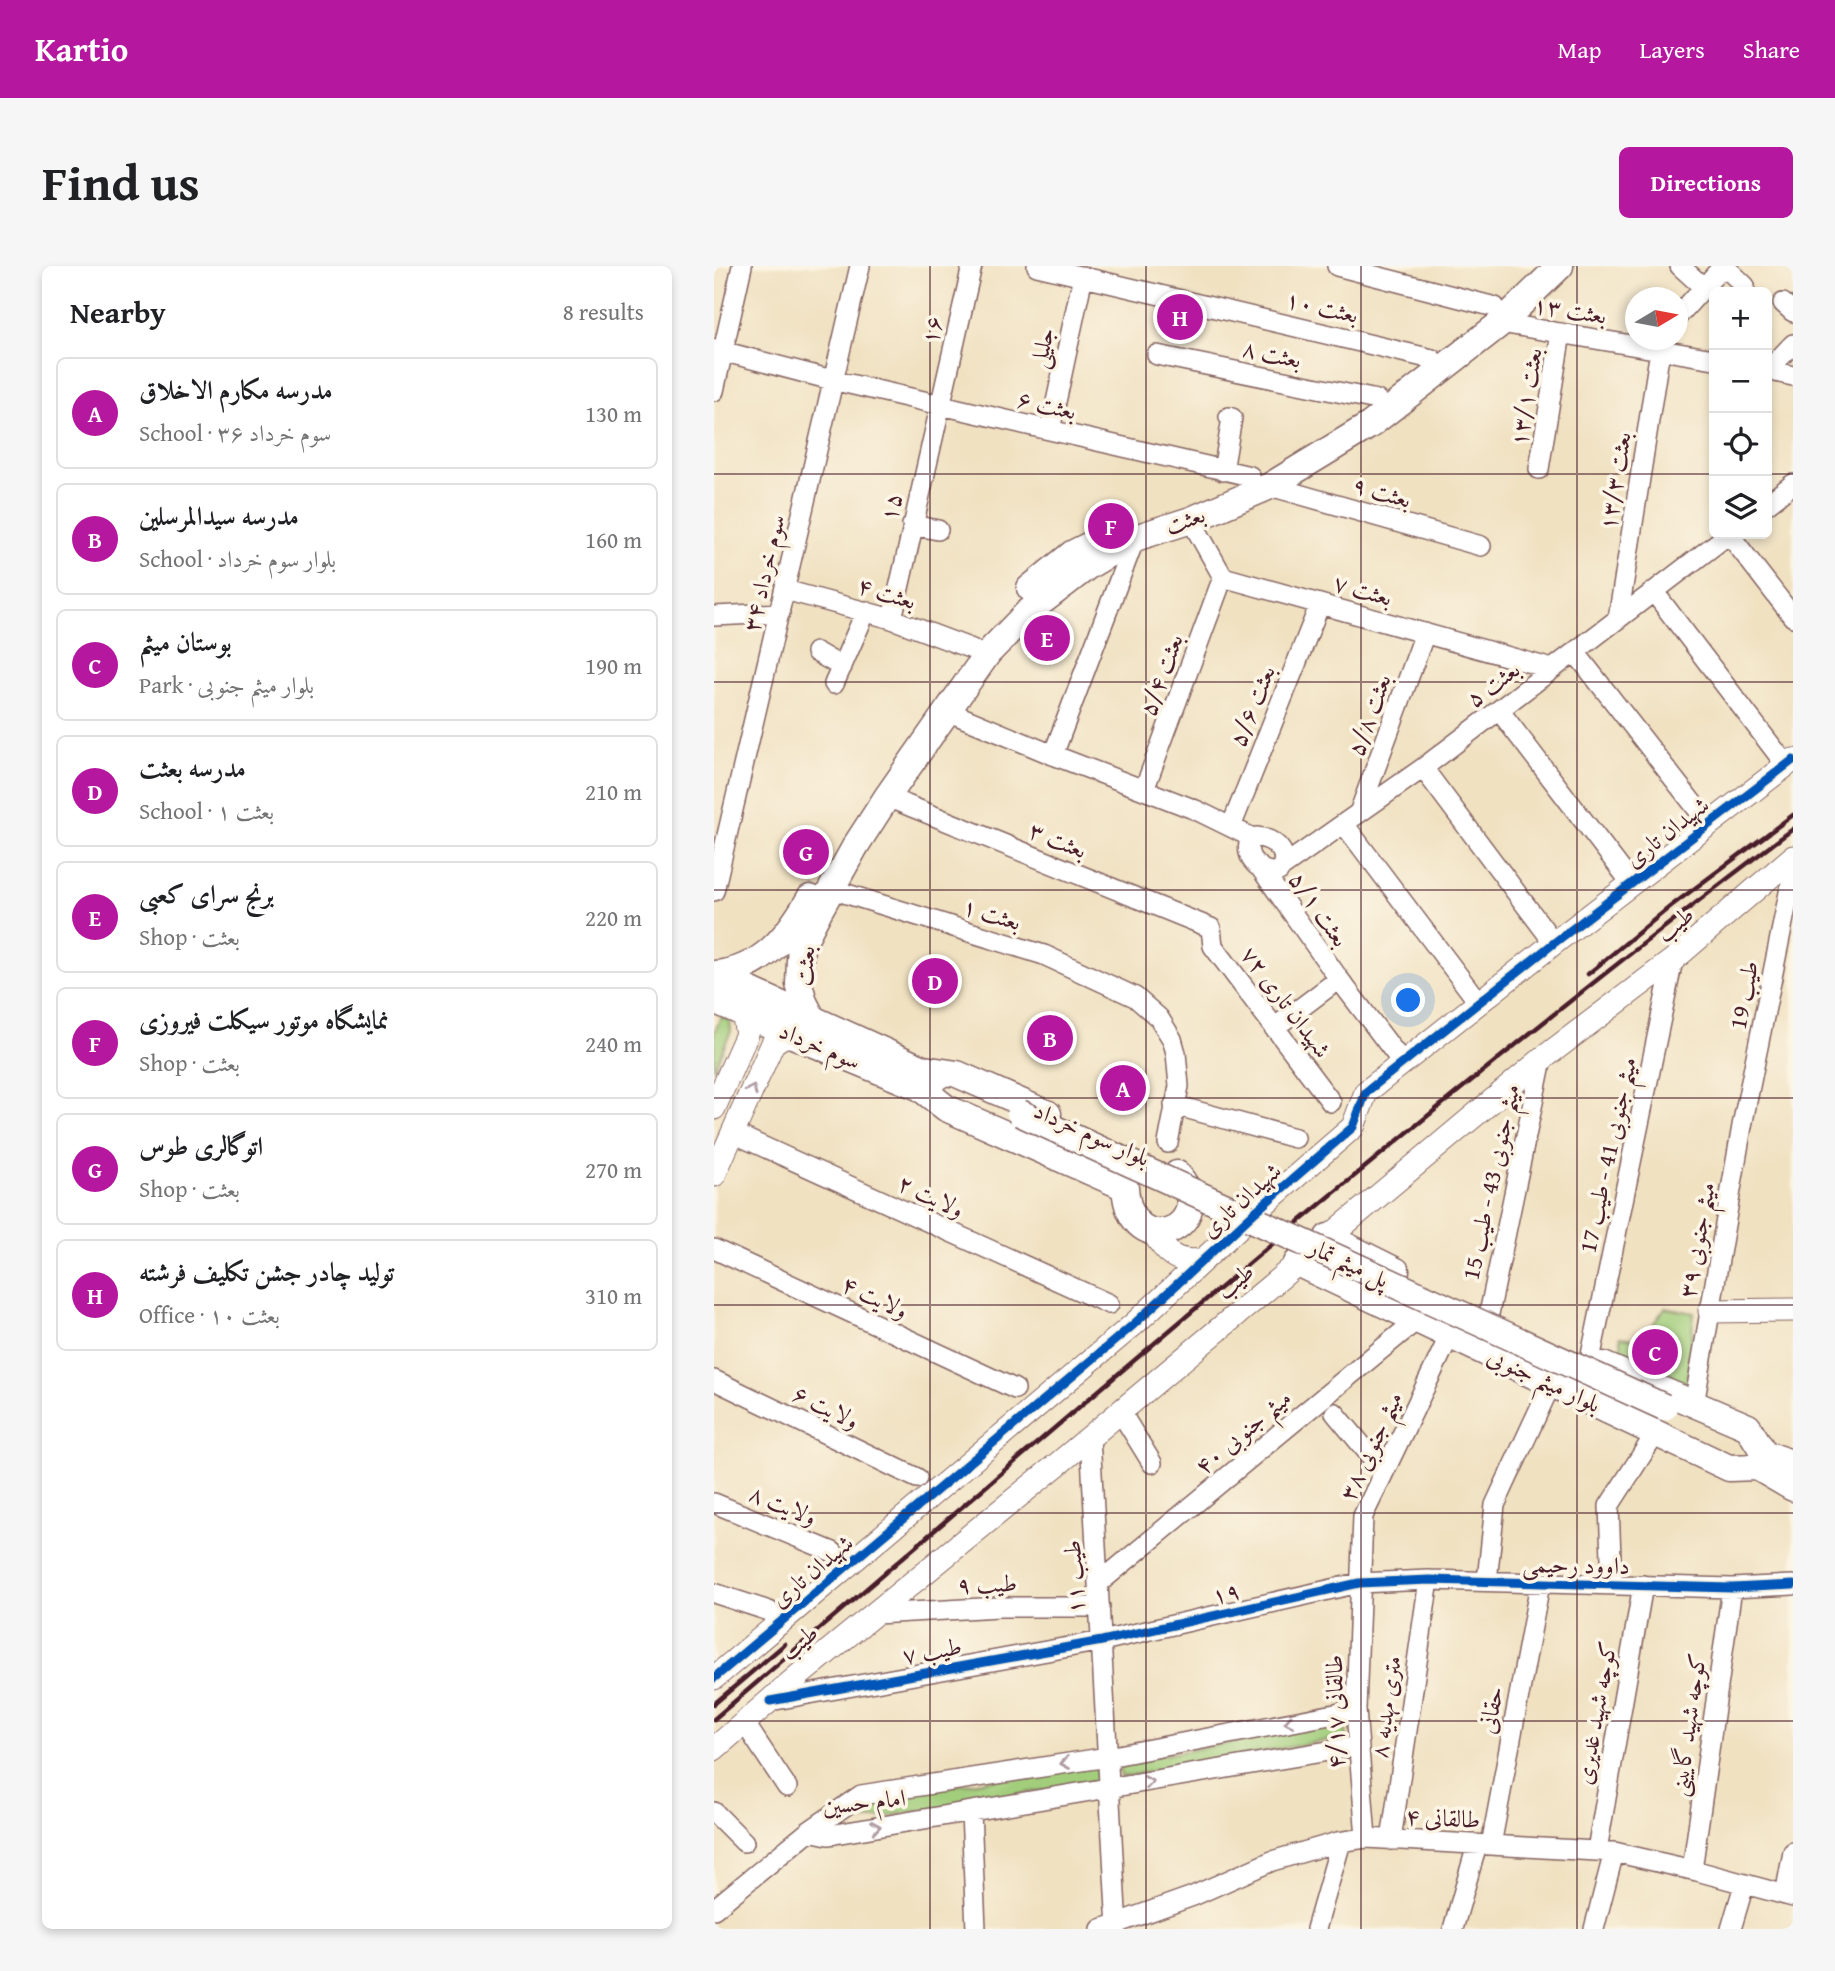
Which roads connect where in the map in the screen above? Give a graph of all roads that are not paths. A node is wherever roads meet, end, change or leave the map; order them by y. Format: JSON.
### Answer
{"nodes":[{"id":1,"x":742,"y":266,"type":"edge"},
{"id":2,"x":860,"y":266,"type":"edge"},
{"id":3,"x":972,"y":266,"type":"edge"},
{"id":4,"x":1037,"y":266,"type":"edge"},
{"id":5,"x":1337,"y":266,"type":"edge"},
{"id":6,"x":1538,"y":266,"type":"edge"},
{"id":7,"x":1560,"y":266,"type":"edge"},
{"id":8,"x":1680,"y":266,"type":"edge"},
{"id":9,"x":1724,"y":266,"type":"edge"},
{"id":10,"x":1083,"y":276,"type":"junction"},
{"id":11,"x":1745,"y":286,"type":"dead end"},
{"id":12,"x":1703,"y":287,"type":"junction"},
{"id":13,"x":1688,"y":304,"type":"edge"},
{"id":14,"x":1498,"y":315,"type":"junction"},
{"id":15,"x":1560,"y":333,"type":"junction"},
{"id":16,"x":1625,"y":342,"type":"edge"},
{"id":17,"x":1793,"y":344,"type":"edge"},
{"id":18,"x":718,"y":350,"type":"edge"},
{"id":19,"x":1654,"y":350,"type":"edge"},
{"id":20,"x":1673,"y":350,"type":"edge"},
{"id":21,"x":1157,"y":355,"type":"dead end"},
{"id":22,"x":1709,"y":358,"type":"edge"},
{"id":23,"x":1432,"y":359,"type":"junction"},
{"id":24,"x":1772,"y":365,"type":"edge"},
{"id":25,"x":1772,"y":371,"type":"edge"},
{"id":26,"x":1793,"y":376,"type":"edge"},
{"id":27,"x":832,"y":380,"type":"junction"},
{"id":28,"x":714,"y":391,"type":"edge"},
{"id":29,"x":1377,"y":400,"type":"junction"},
{"id":30,"x":939,"y":405,"type":"junction"},
{"id":31,"x":1230,"y":417,"type":"dead end"},
{"id":32,"x":1049,"y":430,"type":"junction"},
{"id":33,"x":1539,"y":469,"type":"dead end"},
{"id":34,"x":1223,"y":471,"type":"junction"},
{"id":35,"x":1260,"y":481,"type":"junction"},
{"id":36,"x":1793,"y":484,"type":"edge"},
{"id":37,"x":1772,"y":500,"type":"edge"},
{"id":38,"x":1191,"y":520,"type":"junction"},
{"id":39,"x":912,"y":525,"type":"junction"},
{"id":40,"x":938,"y":530,"type":"dead end"},
{"id":41,"x":1135,"y":538,"type":"junction"},
{"id":42,"x":1723,"y":539,"type":"edge"},
{"id":43,"x":1733,"y":539,"type":"edge"},
{"id":44,"x":1481,"y":546,"type":"dead end"},
{"id":45,"x":1223,"y":578,"type":"junction"},
{"id":46,"x":785,"y":590,"type":"junction"},
{"id":47,"x":1654,"y":592,"type":"junction"},
{"id":48,"x":1320,"y":604,"type":"junction"},
{"id":49,"x":866,"y":611,"type":"junction"},
{"id":50,"x":779,"y":613,"type":"junction"},
{"id":51,"x":714,"y":616,"type":"edge"},
{"id":52,"x":1793,"y":617,"type":"edge"},
{"id":53,"x":892,"y":619,"type":"junction"},
{"id":54,"x":1618,"y":619,"type":"junction"},
{"id":55,"x":1426,"y":634,"type":"junction"},
{"id":56,"x":972,"y":649,"type":"junction"},
{"id":57,"x":816,"y":652,"type":"dead end"},
{"id":58,"x":1575,"y":652,"type":"junction"},
{"id":59,"x":1552,"y":669,"type":"junction"},
{"id":60,"x":1499,"y":710,"type":"junction"},
{"id":61,"x":947,"y":711,"type":"junction"},
{"id":62,"x":1053,"y":755,"type":"junction"},
{"id":63,"x":1790,"y":763,"type":"edge"},
{"id":64,"x":1423,"y":768,"type":"junction"},
{"id":65,"x":1144,"y":790,"type":"junction"},
{"id":66,"x":887,"y":797,"type":"junction"},
{"id":67,"x":1351,"y":818,"type":"junction"},
{"id":68,"x":1709,"y":824,"type":"junction"},
{"id":69,"x":1231,"y":827,"type":"junction"},
{"id":70,"x":1252,"y":838,"type":"junction"},
{"id":71,"x":1793,"y":857,"type":"edge"},
{"id":72,"x":1259,"y":866,"type":"junction"},
{"id":73,"x":1282,"y":867,"type":"junction"},
{"id":74,"x":1793,"y":873,"type":"edge"},
{"id":75,"x":1632,"y":884,"type":"junction"},
{"id":76,"x":831,"y":889,"type":"junction"},
{"id":77,"x":714,"y":891,"type":"edge"},
{"id":78,"x":1211,"y":928,"type":"joint"},
{"id":79,"x":792,"y":942,"type":"junction"},
{"id":80,"x":1554,"y":943,"type":"junction"},
{"id":81,"x":1673,"y":960,"type":"junction"},
{"id":82,"x":714,"y":974,"type":"edge"},
{"id":83,"x":1339,"y":979,"type":"junction"},
{"id":84,"x":714,"y":1000,"type":"edge"},
{"id":85,"x":773,"y":1000,"type":"joint"},
{"id":86,"x":1479,"y":1003,"type":"junction"},
{"id":87,"x":745,"y":1024,"type":"junction"},
{"id":88,"x":1274,"y":1028,"type":"junction"},
{"id":89,"x":793,"y":1033,"type":"junction"},
{"id":90,"x":1542,"y":1059,"type":"junction"},
{"id":91,"x":1402,"y":1062,"type":"junction"},
{"id":92,"x":925,"y":1080,"type":"junction"},
{"id":93,"x":1331,"y":1102,"type":"dead end"},
{"id":94,"x":1174,"y":1105,"type":"junction"},
{"id":95,"x":714,"y":1108,"type":"edge"},
{"id":96,"x":1742,"y":1126,"type":"joint"},
{"id":97,"x":733,"y":1133,"type":"junction"},
{"id":98,"x":1295,"y":1138,"type":"dead end"},
{"id":99,"x":1168,"y":1143,"type":"dead end"},
{"id":100,"x":1174,"y":1170,"type":"junction"},
{"id":101,"x":714,"y":1175,"type":"edge"},
{"id":102,"x":1256,"y":1211,"type":"junction"},
{"id":103,"x":1153,"y":1237,"type":"junction"},
{"id":104,"x":1328,"y":1237,"type":"junction"},
{"id":105,"x":714,"y":1249,"type":"edge"},
{"id":106,"x":1371,"y":1259,"type":"junction"},
{"id":107,"x":1203,"y":1260,"type":"junction"},
{"id":108,"x":1297,"y":1263,"type":"junction"},
{"id":109,"x":1355,"y":1290,"type":"junction"},
{"id":110,"x":1164,"y":1296,"type":"junction"},
{"id":111,"x":1108,"y":1304,"type":"dead end"},
{"id":112,"x":1793,"y":1307,"type":"edge"},
{"id":113,"x":1710,"y":1311,"type":"junction"},
{"id":114,"x":1489,"y":1314,"type":"junction"},
{"id":115,"x":1418,"y":1319,"type":"junction"},
{"id":116,"x":1450,"y":1335,"type":"junction"},
{"id":117,"x":1590,"y":1360,"type":"junction"},
{"id":118,"x":714,"y":1380,"type":"edge"},
{"id":119,"x":1551,"y":1384,"type":"junction"},
{"id":120,"x":1015,"y":1389,"type":"dead end"},
{"id":121,"x":1695,"y":1405,"type":"junction"},
{"id":122,"x":1121,"y":1412,"type":"junction"},
{"id":123,"x":1335,"y":1413,"type":"dead end"},
{"id":124,"x":1659,"y":1420,"type":"junction"},
{"id":125,"x":1090,"y":1437,"type":"junction"},
{"id":126,"x":1760,"y":1460,"type":"junction"},
{"id":127,"x":1152,"y":1463,"type":"dead end"},
{"id":128,"x":1793,"y":1464,"type":"edge"},
{"id":129,"x":1384,"y":1472,"type":"junction"},
{"id":130,"x":917,"y":1478,"type":"dead end"},
{"id":131,"x":1793,"y":1488,"type":"edge"},
{"id":132,"x":714,"y":1503,"type":"edge"},
{"id":133,"x":834,"y":1552,"type":"dead end"},
{"id":134,"x":1429,"y":1580,"type":"junction"},
{"id":135,"x":1488,"y":1581,"type":"junction"},
{"id":136,"x":1098,"y":1583,"type":"junction"},
{"id":137,"x":1359,"y":1583,"type":"junction"},
{"id":138,"x":1540,"y":1584,"type":"junction"},
{"id":139,"x":1612,"y":1584,"type":"junction"},
{"id":140,"x":1643,"y":1585,"type":"junction"},
{"id":141,"x":1793,"y":1585,"type":"edge"},
{"id":142,"x":1732,"y":1588,"type":"junction"},
{"id":143,"x":714,"y":1592,"type":"edge"},
{"id":144,"x":1100,"y":1607,"type":"junction"},
{"id":145,"x":769,"y":1611,"type":"dead end"},
{"id":146,"x":876,"y":1614,"type":"junction"},
{"id":147,"x":1102,"y":1641,"type":"junction"},
{"id":148,"x":714,"y":1678,"type":"edge"},
{"id":149,"x":769,"y":1701,"type":"junction"},
{"id":150,"x":1356,"y":1710,"type":"junction"},
{"id":151,"x":744,"y":1722,"type":"junction"},
{"id":152,"x":1357,"y":1746,"type":"junction"},
{"id":153,"x":714,"y":1749,"type":"edge"},
{"id":154,"x":1108,"y":1757,"type":"junction"},
{"id":155,"x":787,"y":1787,"type":"dead end"},
{"id":156,"x":1110,"y":1788,"type":"junction"},
{"id":157,"x":714,"y":1812,"type":"edge"},
{"id":158,"x":971,"y":1812,"type":"junction"},
{"id":159,"x":809,"y":1831,"type":"junction"},
{"id":160,"x":1366,"y":1839,"type":"junction"},
{"id":161,"x":1391,"y":1840,"type":"junction"},
{"id":162,"x":744,"y":1842,"type":"dead end"},
{"id":163,"x":1341,"y":1842,"type":"junction"},
{"id":164,"x":1484,"y":1845,"type":"junction"},
{"id":165,"x":1606,"y":1851,"type":"junction"},
{"id":166,"x":1793,"y":1852,"type":"edge"},
{"id":167,"x":1692,"y":1870,"type":"junction"},
{"id":168,"x":1744,"y":1885,"type":"junction"},
{"id":169,"x":1789,"y":1896,"type":"edge"},
{"id":170,"x":714,"y":1909,"type":"edge"},
{"id":171,"x":1112,"y":1927,"type":"edge"},
{"id":172,"x":976,"y":1929,"type":"edge"},
{"id":173,"x":1316,"y":1929,"type":"edge"},
{"id":174,"x":1453,"y":1929,"type":"edge"},
{"id":175,"x":1594,"y":1929,"type":"edge"},
{"id":176,"x":1731,"y":1929,"type":"edge"}],
"edges":[{"from":1,"to":18,"type":"street"},
{"from":2,"to":27,"type":"street","name":"سوم خرداد ۳۴"},
{"from":3,"to":30,"type":"street","name":"۱۶"},
{"from":4,"to":10,"type":"street","name":"بعثت ۱۰"},
{"from":5,"to":14,"type":"street","name":"بعثت ۱۳"},
{"from":6,"to":14,"type":"main road","name":"بعثت"},
{"from":7,"to":14,"type":"main road","name":"بعثت"},
{"from":8,"to":12,"type":"street"},
{"from":9,"to":11,"type":"street"},
{"from":9,"to":12,"type":"street"},
{"from":10,"to":23,"type":"street","name":"بعثت ۱۰"},
{"from":10,"to":32,"type":"street","name":"جلیلی"},
{"from":12,"to":13,"type":"street"},
{"from":14,"to":15,"type":"street","name":"بعثت ۱۳"},
{"from":14,"to":23,"type":"main road","name":"بعثت"},
{"from":14,"to":35,"type":"main road","name":"بعثت"},
{"from":15,"to":16,"type":"street","name":"بعثت ۱۳"},
{"from":15,"to":33,"type":"street","name":"بعثت ۱۳/۱"},
{"from":17,"to":24,"type":"street"},
{"from":18,"to":27,"type":"street","name":"بعثت ۶"},
{"from":18,"to":28,"type":"street"},
{"from":19,"to":54,"type":"street","name":"بعثت ۱۳/۳"},
{"from":20,"to":22,"type":"street","name":"بعثت ۱۳"},
{"from":21,"to":29,"type":"street","name":"بعثت ۸"},
{"from":23,"to":29,"type":"main road","name":"بعثت"},
{"from":25,"to":26,"type":"street"},
{"from":27,"to":30,"type":"street","name":"بعثت ۶"},
{"from":27,"to":46,"type":"street","name":"سوم خرداد ۳۴"},
{"from":29,"to":35,"type":"main road","name":"بعثت"},
{"from":30,"to":32,"type":"street","name":"بعثت ۶"},
{"from":30,"to":39,"type":"street","name":"۱۵"},
{"from":31,"to":34,"type":"street"},
{"from":32,"to":34,"type":"street","name":"بعثت ۶"},
{"from":34,"to":35,"type":"street","name":"بعثت ۶"},
{"from":35,"to":38,"type":"main road","name":"بعثت"},
{"from":35,"to":44,"type":"street","name":"بعثت ۹"},
{"from":35,"to":56,"type":"main road","name":"بعثت"},
{"from":36,"to":37,"type":"street"},
{"from":38,"to":41,"type":"main road","name":"بعثت"},
{"from":38,"to":45,"type":"street"},
{"from":39,"to":40,"type":"street"},
{"from":39,"to":53,"type":"street","name":"۱۵"},
{"from":41,"to":61,"type":"main road","name":"بعثت"},
{"from":41,"to":62,"type":"street"},
{"from":42,"to":47,"type":"street","name":"بعثت ۵"},
{"from":43,"to":52,"type":"street"},
{"from":45,"to":48,"type":"street","name":"بعثت ۷"},
{"from":45,"to":65,"type":"street","name":"بعثت ۵/۴"},
{"from":46,"to":49,"type":"street","name":"بعثت ۴"},
{"from":46,"to":50,"type":"street","name":"سوم خرداد ۳۴"},
{"from":47,"to":54,"type":"street","name":"بعثت ۵"},
{"from":47,"to":63,"type":"street"},
{"from":48,"to":55,"type":"street","name":"بعثت ۷"},
{"from":48,"to":69,"type":"street","name":"بعثت ۵/۶"},
{"from":49,"to":53,"type":"street","name":"بعثت ۴"},
{"from":49,"to":57,"type":"street"},
{"from":50,"to":51,"type":"street"},
{"from":50,"to":77,"type":"street","name":"سوم خرداد ۳۴"},
{"from":53,"to":56,"type":"street","name":"بعثت ۴"},
{"from":54,"to":58,"type":"street","name":"بعثت ۵"},
{"from":55,"to":59,"type":"street","name":"بعثت ۷"},
{"from":55,"to":67,"type":"street","name":"بعثت ۵/۸"},
{"from":56,"to":79,"type":"main road","name":"بعثت"},
{"from":58,"to":59,"type":"street","name":"بعثت ۵"},
{"from":58,"to":68,"type":"street"},
{"from":59,"to":60,"type":"street","name":"بعثت ۵"},
{"from":60,"to":64,"type":"street","name":"بعثت ۵"},
{"from":60,"to":75,"type":"street"},
{"from":61,"to":62,"type":"street"},
{"from":61,"to":66,"type":"main road","name":"بعثت"},
{"from":62,"to":65,"type":"street"},
{"from":63,"to":68,"type":"street","name":"شهیدان تاری"},
{"from":64,"to":67,"type":"street","name":"بعثت ۵"},
{"from":64,"to":80,"type":"street"},
{"from":65,"to":69,"type":"street"},
{"from":66,"to":76,"type":"main road","name":"بعثت"},
{"from":66,"to":78,"type":"street","name":"بعثت ۳"},
{"from":67,"to":73,"type":"street","name":"بعثت ۵"},
{"from":67,"to":86,"type":"street"},
{"from":68,"to":75,"type":"street","name":"شهیدان تاری"},
{"from":69,"to":70,"type":"street"},
{"from":70,"to":72,"type":"street"},
{"from":70,"to":73,"type":"street"},
{"from":71,"to":81,"type":"street","name":"طیب"},
{"from":72,"to":73,"type":"street"},
{"from":72,"to":83,"type":"street","name":"بعثت ۵/۱"},
{"from":74,"to":96,"type":"street","name":"طیب 19"},
{"from":75,"to":80,"type":"street","name":"شهیدان تاری"},
{"from":76,"to":79,"type":"main road","name":"بعثت"},
{"from":76,"to":94,"type":"street","name":"بعثت ۱"},
{"from":78,"to":88,"type":"street","name":"شهیدان تاری ۷۲"},
{"from":79,"to":82,"type":"main road","name":"بعثت"},
{"from":79,"to":89,"type":"main road","name":"بعثت"},
{"from":80,"to":86,"type":"street","name":"شهیدان تاری"},
{"from":81,"to":90,"type":"street","name":"طیب"},
{"from":81,"to":117,"type":"street","name":"میثم جنوبی 41 - طیب 17"},
{"from":82,"to":85,"type":"main road","name":"سوم خرداد"},
{"from":83,"to":88,"type":"street"},
{"from":83,"to":91,"type":"street","name":"بعثت ۵/۱"},
{"from":84,"to":87,"type":"main road","name":"سوم خرداد"},
{"from":85,"to":89,"type":"main road","name":"بلوار سوم خرداد"},
{"from":86,"to":91,"type":"street","name":"شهیدان تاری"},
{"from":87,"to":89,"type":"main road","name":"سوم خرداد"},
{"from":87,"to":95,"type":"street"},
{"from":88,"to":93,"type":"street","name":"شهیدان تاری ۷۲"},
{"from":89,"to":92,"type":"main road","name":"بلوار سوم خرداد"},
{"from":97,"to":89,"type":"street","one_way":true},
{"from":90,"to":104,"type":"street","name":"طیب"},
{"from":90,"to":114,"type":"street","name":"میثم جنوبی 43 - طیب 15"},
{"from":91,"to":102,"type":"street","name":"شهیدان تاری"},
{"from":92,"to":100,"type":"main road","name":"بلوار سوم خرداد"},
{"from":92,"to":103,"type":"main road","name":"بلوار سوم خرداد"},
{"from":92,"to":124,"type":"main road","name":"پل میثم تمار","bridge":true},
{"from":94,"to":98,"type":"street"},
{"from":94,"to":99,"type":"street","name":"بعثت ۱"},
{"from":96,"to":113,"type":"street","name":"میثم جنوبی ۳۹"},
{"from":97,"to":101,"type":"street"},
{"from":97,"to":111,"type":"street","name":"ولایت ۲"},
{"from":100,"to":102,"type":"main road","name":"بلوار سوم خرداد"},
{"from":100,"to":103,"type":"main road"},
{"from":102,"to":107,"type":"street","name":"شهیدان تاری"},
{"from":103,"to":107,"type":"street"},
{"from":103,"to":110,"type":"street"},
{"from":104,"to":106,"type":"main road","name":"بلوار میثم جنوبی"},
{"from":104,"to":108,"type":"street","name":"طیب"},
{"from":105,"to":120,"type":"street","name":"ولایت ۴"},
{"from":106,"to":109,"type":"main road"},
{"from":106,"to":114,"type":"main road","name":"بلوار میثم جنوبی"},
{"from":107,"to":110,"type":"street","name":"شهیدان تاری"},
{"from":108,"to":109,"type":"main road","name":"بلوار میثم جنوبی"},
{"from":108,"to":122,"type":"street","name":"طیب"},
{"from":109,"to":115,"type":"main road","name":"بلوار میثم جنوبی"},
{"from":110,"to":148,"type":"street","name":"شهیدان تاری"},
{"from":112,"to":113,"type":"street"},
{"from":113,"to":121,"type":"street","name":"میثم جنوبی ۳۹"},
{"from":114,"to":117,"type":"main road","name":"بلوار میثم جنوبی"},
{"from":115,"to":116,"type":"main road","name":"بلوار میثم جنوبی"},
{"from":115,"to":136,"type":"street","name":"میثم جنوبی ۴۰"},
{"from":116,"to":119,"type":"main road","name":"بلوار میثم جنوبی"},
{"from":116,"to":129,"type":"street","name":"میثم جنوبی ۳۸"},
{"from":117,"to":121,"type":"main road","name":"بلوار میثم جنوبی"},
{"from":118,"to":130,"type":"street","name":"ولایت ۶"},
{"from":119,"to":124,"type":"main road","name":"بلوار میثم جنوبی"},
{"from":119,"to":135,"type":"street"},
{"from":121,"to":126,"type":"main road","name":"بلوار میثم جنوبی"},
{"from":122,"to":125,"type":"street","name":"طیب"},
{"from":122,"to":127,"type":"street"},
{"from":123,"to":129,"type":"street"},
{"from":124,"to":126,"type":"main road","name":"پل میثم تمار"},
{"from":124,"to":139,"type":"street"},
{"from":125,"to":136,"type":"street","name":"طیب ۱۱"},
{"from":125,"to":146,"type":"street","name":"طیب"},
{"from":126,"to":128,"type":"main road"},
{"from":126,"to":131,"type":"main road","name":"بلوار میثم جنوبی"},
{"from":129,"to":137,"type":"street","name":"میثم جنوبی ۳۸"},
{"from":132,"to":133,"type":"street","name":"ولایت ۸"},
{"from":134,"to":135,"type":"street","name":"داوود رحیمی"},
{"from":134,"to":137,"type":"street","name":"داوود رحیمی"},
{"from":134,"to":161,"type":"street","name":"۸ متری مهدیه"},
{"from":135,"to":138,"type":"street","name":"داوود رحیمی"},
{"from":136,"to":144,"type":"street","name":"طیب ۱۱"},
{"from":137,"to":147,"type":"street","name":"۱۹"},
{"from":137,"to":150,"type":"street","name":"طالقانی ۴/۱۷"},
{"from":138,"to":139,"type":"street","name":"داوود رحیمی"},
{"from":138,"to":164,"type":"street","name":"حقانی"},
{"from":139,"to":140,"type":"street","name":"داوود رحیمی"},
{"from":140,"to":142,"type":"street","name":"داوود رحیمی"},
{"from":140,"to":165,"type":"street","name":"کوچه شهید غدیری"},
{"from":141,"to":142,"type":"street","name":"داوود رحیمی"},
{"from":142,"to":167,"type":"street","name":"کوچه شهید گایینی"},
{"from":143,"to":145,"type":"street"},
{"from":144,"to":146,"type":"street","name":"طیب ۹"},
{"from":144,"to":147,"type":"street","name":"طیب ۱۱"},
{"from":146,"to":149,"type":"street","name":"طیب"},
{"from":147,"to":149,"type":"street","name":"طیب ۷"},
{"from":147,"to":154,"type":"street","name":"طیب ۱۱"},
{"from":149,"to":151,"type":"street","name":"طیب"},
{"from":150,"to":152,"type":"street","name":"طالقانی ۴/۱۷"},
{"from":150,"to":154,"type":"street","name":"امام حسین","one_way":true},
{"from":151,"to":153,"type":"street","name":"طیب"},
{"from":151,"to":155,"type":"street"},
{"from":156,"to":152,"type":"street","name":"امام حسین","one_way":true},
{"from":152,"to":160,"type":"street","name":"طالقانی ۴/۱۷"},
{"from":154,"to":156,"type":"street","name":"طیب ۱۱"},
{"from":154,"to":159,"type":"street","name":"امام حسین","one_way":true},
{"from":156,"to":158,"type":"street","name":"امام حسین"},
{"from":156,"to":171,"type":"street","name":"طیب ۱۱"},
{"from":157,"to":162,"type":"street"},
{"from":159,"to":158,"type":"street","name":"امام حسین","one_way":true},
{"from":158,"to":172,"type":"street"},
{"from":159,"to":170,"type":"street"},
{"from":160,"to":161,"type":"street","name":"طالقانی ۴"},
{"from":160,"to":163,"type":"street","name":"طالقانی ۴"},
{"from":161,"to":164,"type":"street","name":"طالقانی ۴"},
{"from":163,"to":171,"type":"street","name":"طالقانی ۴"},
{"from":163,"to":173,"type":"street"},
{"from":164,"to":165,"type":"street","name":"طالقانی ۴"},
{"from":164,"to":174,"type":"street","name":"حقانی"},
{"from":165,"to":167,"type":"street","name":"طالقانی ۴"},
{"from":165,"to":175,"type":"street","name":"کوچه شهید غدیری"},
{"from":166,"to":169,"type":"street"},
{"from":167,"to":168,"type":"street","name":"طالقانی ۴"},
{"from":168,"to":169,"type":"street","name":"طالقانی ۴"},
{"from":168,"to":176,"type":"street"}]}
